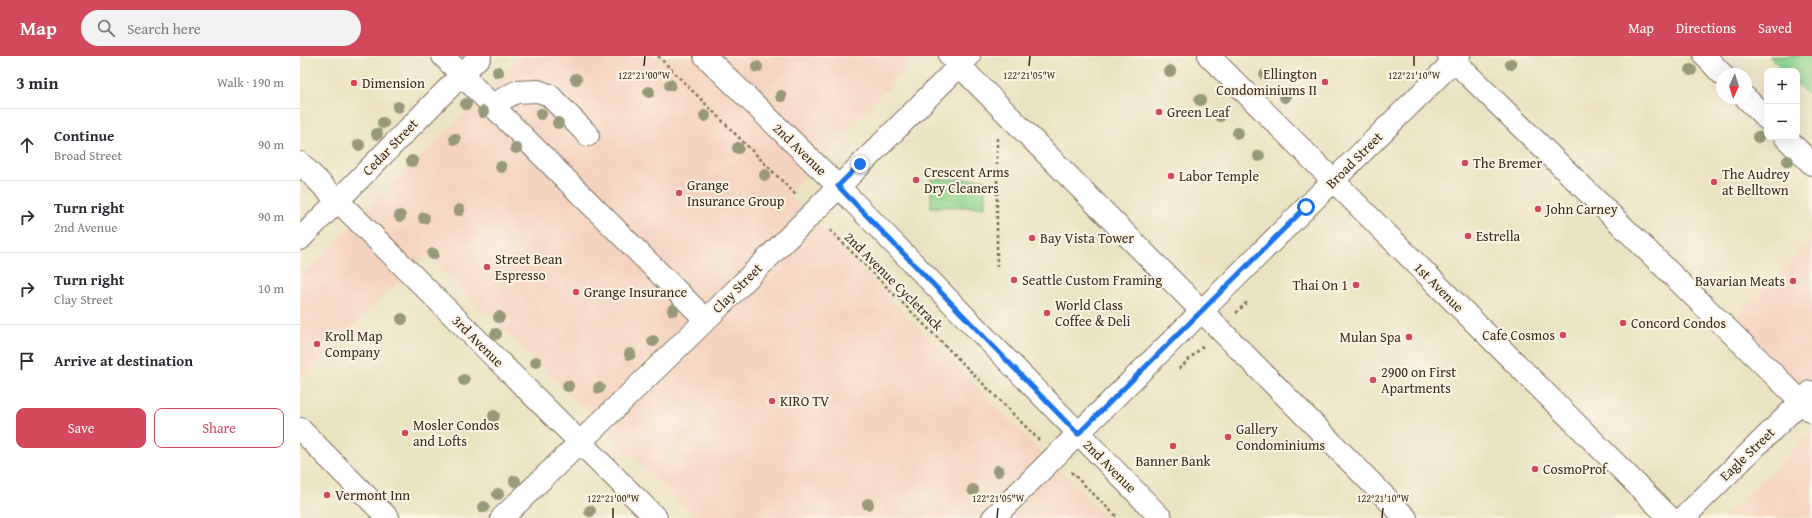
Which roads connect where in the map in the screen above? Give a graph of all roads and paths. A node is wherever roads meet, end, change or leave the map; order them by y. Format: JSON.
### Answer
{"nodes":[{"id":1,"x":443,"y":56,"type":"edge"},
{"id":2,"x":480,"y":56,"type":"edge"},
{"id":3,"x":658,"y":56,"type":"edge"},
{"id":4,"x":705,"y":56,"type":"edge"},
{"id":5,"x":1209,"y":56,"type":"edge"},
{"id":6,"x":1705,"y":56,"type":"edge"},
{"id":7,"x":1454,"y":58,"type":"edge"},
{"id":8,"x":959,"y":59,"type":"edge"},
{"id":9,"x":1716,"y":68,"type":"edge"},
{"id":10,"x":462,"y":74,"type":"junction"},
{"id":11,"x":1752,"y":104,"type":"edge"},
{"id":12,"x":492,"y":105,"type":"junction"},
{"id":13,"x":1764,"y":116,"type":"edge"},
{"id":14,"x":588,"y":135,"type":"dead end"},
{"id":15,"x":997,"y":135,"type":"dead end"},
{"id":16,"x":1788,"y":140,"type":"edge"},
{"id":17,"x":300,"y":163,"type":"edge"},
{"id":18,"x":1812,"y":164,"type":"edge"},
{"id":19,"x":1333,"y":181,"type":"junction"},
{"id":20,"x":838,"y":186,"type":"junction"},
{"id":21,"x":338,"y":201,"type":"junction"},
{"id":22,"x":813,"y":211,"type":"junction"},
{"id":23,"x":300,"y":239,"type":"edge"},
{"id":24,"x":997,"y":267,"type":"dead end"},
{"id":25,"x":1201,"y":312,"type":"junction"},
{"id":26,"x":706,"y":320,"type":"junction"},
{"id":27,"x":1808,"y":402,"type":"edge"},
{"id":28,"x":300,"y":429,"type":"edge"},
{"id":29,"x":1078,"y":434,"type":"junction"},
{"id":30,"x":580,"y":442,"type":"junction"},
{"id":31,"x":1055,"y":456,"type":"junction"},
{"id":32,"x":388,"y":518,"type":"edge"},
{"id":33,"x":502,"y":518,"type":"edge"},
{"id":34,"x":656,"y":518,"type":"edge"},
{"id":35,"x":993,"y":518,"type":"edge"},
{"id":36,"x":1118,"y":518,"type":"edge"},
{"id":37,"x":1161,"y":518,"type":"edge"},
{"id":38,"x":1406,"y":518,"type":"edge"},
{"id":39,"x":1670,"y":518,"type":"edge"},
{"id":40,"x":1682,"y":518,"type":"edge"}],
"edges":[{"from":1,"to":10,"type":"main road"},
{"from":2,"to":10,"type":"main road","name":"Cedar Street"},
{"from":3,"to":22,"type":"path","name":"2nd Avenue Cycletrack"},
{"from":4,"to":20,"type":"main road","name":"2nd Avenue"},
{"from":5,"to":19,"type":"main road","name":"1st Avenue"},
{"from":6,"to":9,"type":"main road"},
{"from":7,"to":19,"type":"main road","name":"Broad Street"},
{"from":7,"to":27,"type":"main road"},
{"from":8,"to":20,"type":"main road","name":"Clay Street"},
{"from":8,"to":25,"type":"main road"},
{"from":10,"to":12,"type":"main road"},
{"from":10,"to":21,"type":"main road","name":"Cedar Street"},
{"from":11,"to":13,"type":"main road"},
{"from":12,"to":14,"type":"main road"},
{"from":12,"to":26,"type":"main road"},
{"from":15,"to":24,"type":"path"},
{"from":16,"to":18,"type":"main road"},
{"from":17,"to":21,"type":"main road","name":"3rd Avenue"},
{"from":19,"to":25,"type":"main road","name":"Broad Street"},
{"from":19,"to":39,"type":"main road","name":"1st Avenue"},
{"from":20,"to":22,"type":"main road","name":"Clay Street"},
{"from":20,"to":29,"type":"main road","name":"2nd Avenue"},
{"from":21,"to":23,"type":"main road","name":"Cedar Street"},
{"from":21,"to":30,"type":"main road","name":"3rd Avenue"},
{"from":22,"to":26,"type":"main road","name":"Clay Street"},
{"from":22,"to":31,"type":"path","name":"2nd Avenue Cycletrack"},
{"from":25,"to":29,"type":"main road","name":"Broad Street"},
{"from":25,"to":38,"type":"main road"},
{"from":26,"to":30,"type":"main road","name":"Clay Street"},
{"from":27,"to":40,"type":"main road","name":"Eagle Street"},
{"from":28,"to":32,"type":"main road"},
{"from":29,"to":31,"type":"main road","name":"Broad Street"},
{"from":29,"to":37,"type":"main road","name":"2nd Avenue"},
{"from":30,"to":33,"type":"main road","name":"Clay Street"},
{"from":30,"to":34,"type":"main road","name":"3rd Avenue"},
{"from":31,"to":35,"type":"main road","name":"Broad Street"},
{"from":31,"to":36,"type":"path","name":"2nd Avenue Cycletrack"}]}
